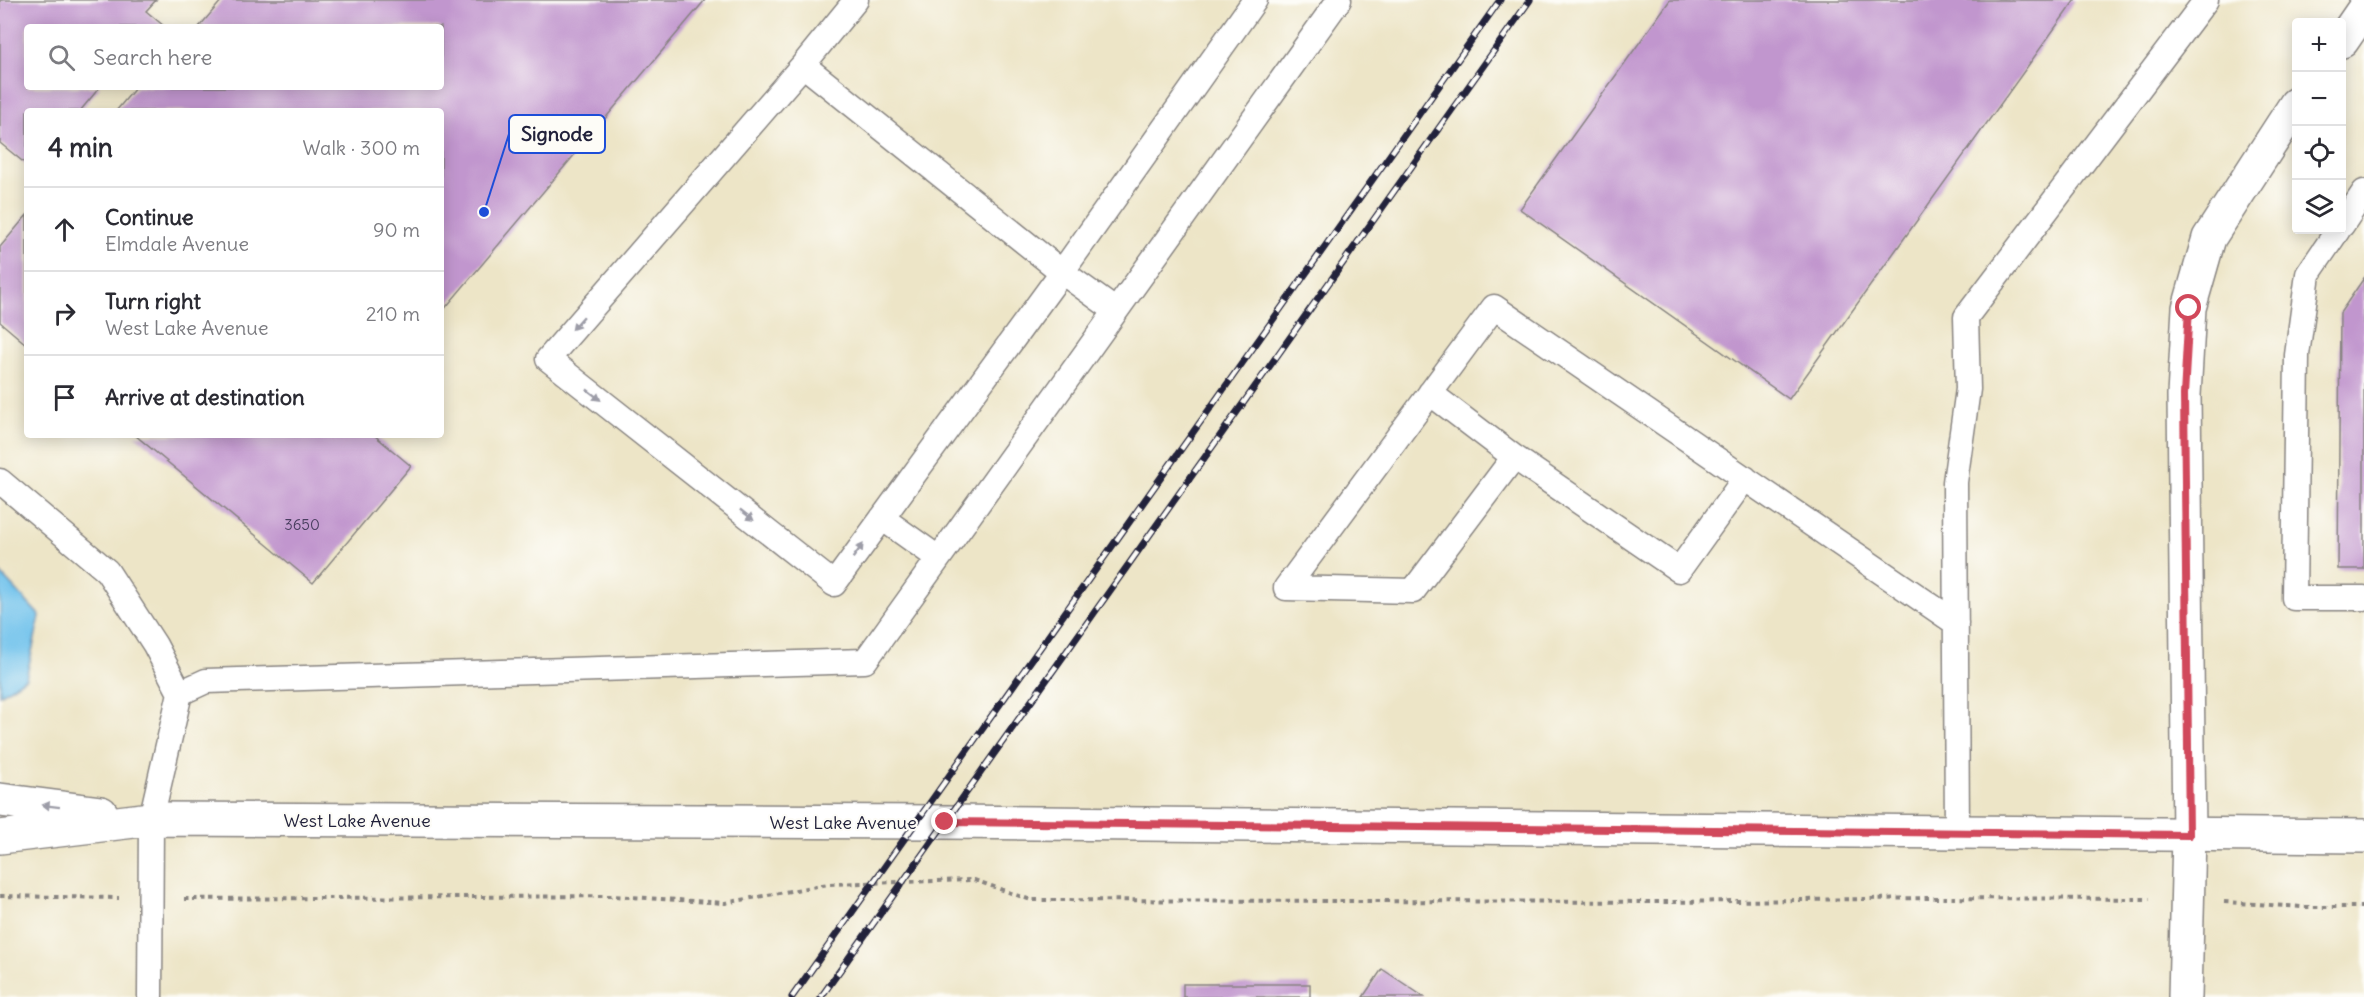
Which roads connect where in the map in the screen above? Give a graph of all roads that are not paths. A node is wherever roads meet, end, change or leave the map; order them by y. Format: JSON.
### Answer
{"nodes":[{"id":1,"x":856,"y":0,"type":"edge"},
{"id":2,"x":1256,"y":0,"type":"edge"},
{"id":3,"x":1339,"y":0,"type":"edge"},
{"id":4,"x":2206,"y":0,"type":"edge"},
{"id":5,"x":802,"y":65,"type":"junction"},
{"id":6,"x":2292,"y":110,"type":"edge"},
{"id":7,"x":2364,"y":192,"type":"edge"},
{"id":8,"x":2346,"y":219,"type":"edge"},
{"id":9,"x":2335,"y":234,"type":"edge"},
{"id":10,"x":1062,"y":272,"type":"junction"},
{"id":11,"x":1116,"y":311,"type":"junction"},
{"id":12,"x":1430,"y":393,"type":"junction"},
{"id":13,"x":1514,"y":457,"type":"junction"},
{"id":14,"x":1745,"y":478,"type":"junction"},
{"id":15,"x":0,"y":481,"type":"edge"},
{"id":16,"x":882,"y":518,"type":"junction"},
{"id":17,"x":938,"y":558,"type":"junction"},
{"id":18,"x":2364,"y":597,"type":"edge"},
{"id":19,"x":1956,"y":623,"type":"junction"},
{"id":20,"x":180,"y":693,"type":"junction"},
{"id":21,"x":0,"y":800,"type":"edge"},
{"id":22,"x":151,"y":819,"type":"junction"},
{"id":23,"x":1958,"y":833,"type":"junction"},
{"id":24,"x":2189,"y":835,"type":"junction"},
{"id":25,"x":2364,"y":836,"type":"edge"},
{"id":26,"x":0,"y":837,"type":"edge"},
{"id":27,"x":150,"y":997,"type":"edge"},
{"id":28,"x":2185,"y":997,"type":"edge"}],
"edges":[{"from":1,"to":5,"type":"lane"},
{"from":2,"to":10,"type":"lane"},
{"from":3,"to":11,"type":"lane"},
{"from":4,"to":19,"type":"lane"},
{"from":5,"to":10,"type":"lane"},
{"from":5,"to":16,"type":"lane","one_way":true},
{"from":6,"to":24,"type":"street"},
{"from":7,"to":8,"type":"lane"},
{"from":9,"to":18,"type":"lane"},
{"from":10,"to":11,"type":"lane"},
{"from":10,"to":16,"type":"lane"},
{"from":11,"to":17,"type":"lane"},
{"from":12,"to":13,"type":"lane"},
{"from":12,"to":13,"type":"lane"},
{"from":12,"to":14,"type":"lane"},
{"from":13,"to":14,"type":"lane"},
{"from":14,"to":19,"type":"lane"},
{"from":15,"to":20,"type":"lane"},
{"from":16,"to":17,"type":"lane"},
{"from":17,"to":20,"type":"lane"},
{"from":19,"to":23,"type":"lane"},
{"from":20,"to":22,"type":"lane"},
{"from":22,"to":21,"type":"street","name":"West Lake Avenue","one_way":true},
{"from":22,"to":23,"type":"street","name":"West Lake Avenue"},
{"from":22,"to":26,"type":"street","name":"West Lake Avenue"},
{"from":22,"to":27,"type":"lane"},
{"from":23,"to":24,"type":"street","name":"West Lake Avenue"},
{"from":24,"to":25,"type":"street","name":"West Lake Avenue"},
{"from":24,"to":28,"type":"street"}]}
